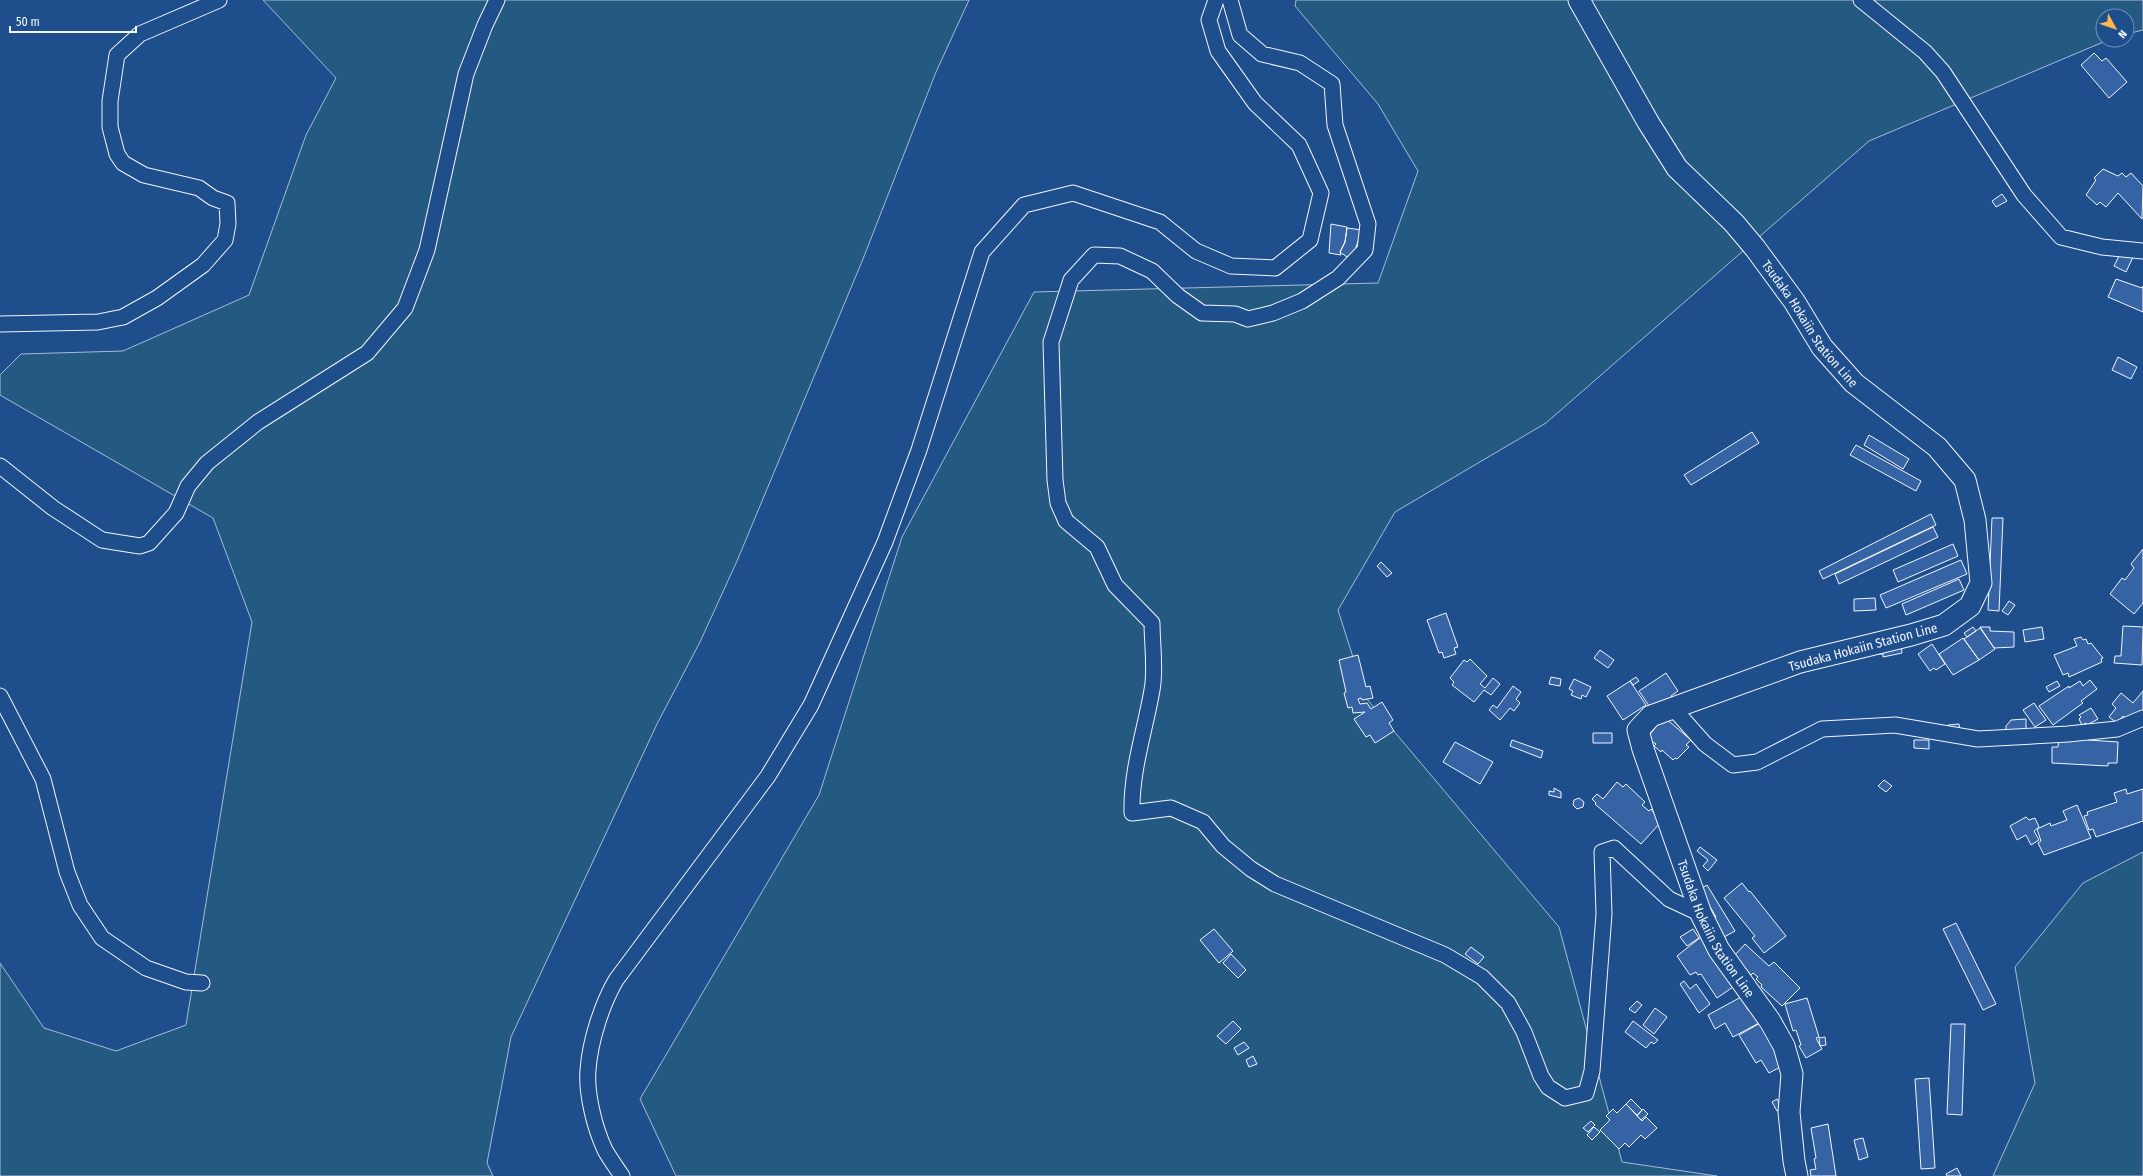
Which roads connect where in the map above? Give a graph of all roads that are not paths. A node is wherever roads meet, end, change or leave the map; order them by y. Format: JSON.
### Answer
{"nodes":[{"id":1,"x":219,"y":0,"type":"edge"},
{"id":2,"x":498,"y":0,"type":"edge"},
{"id":3,"x":1216,"y":0,"type":"edge"},
{"id":4,"x":1230,"y":0,"type":"edge"},
{"id":5,"x":1579,"y":0,"type":"edge"},
{"id":6,"x":1861,"y":0,"type":"edge"},
{"id":7,"x":2143,"y":251,"type":"edge"},
{"id":8,"x":0,"y":324,"type":"edge"},
{"id":9,"x":0,"y":466,"type":"edge"},
{"id":10,"x":0,"y":696,"type":"edge"},
{"id":11,"x":1673,"y":708,"type":"junction"},
{"id":12,"x":2143,"y":718,"type":"edge"},
{"id":13,"x":1701,"y":914,"type":"junction"},
{"id":14,"x":202,"y":982,"type":"dead end"},
{"id":15,"x":622,"y":1176,"type":"edge"},
{"id":16,"x":1797,"y":1176,"type":"edge"}],
"edges":[{"from":1,"to":8,"type":"street"},
{"from":2,"to":9,"type":"street"},
{"from":3,"to":15,"type":"street"},
{"from":4,"to":13,"type":"street"},
{"from":5,"to":11,"type":"main road","name":"Tsudaka Hokaiin Station Line"},
{"from":6,"to":7,"type":"street"},
{"from":10,"to":14,"type":"street"},
{"from":11,"to":12,"type":"street"},
{"from":11,"to":13,"type":"main road","name":"Tsudaka Hokaiin Station Line"},
{"from":13,"to":16,"type":"main road","name":"Tsudaka Hokaiin Station Line"}]}
